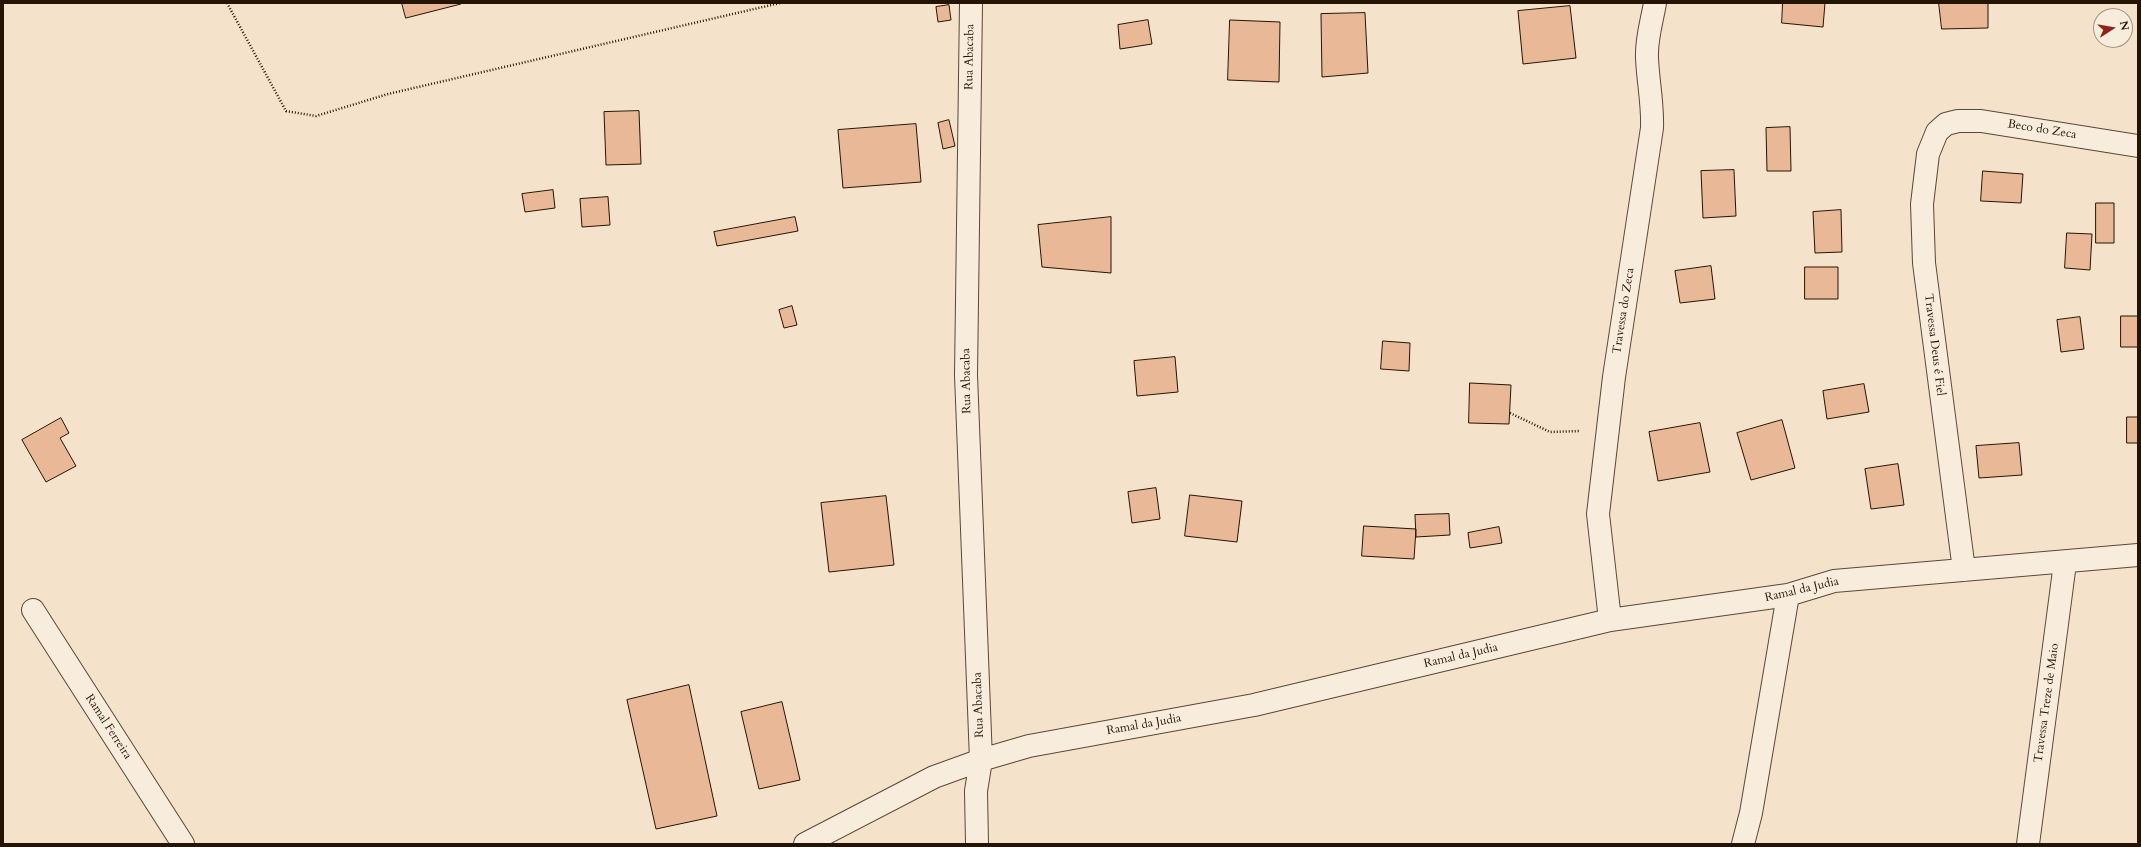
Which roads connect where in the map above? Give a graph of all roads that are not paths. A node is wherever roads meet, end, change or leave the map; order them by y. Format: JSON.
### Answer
{"nodes":[{"id":1,"x":971,"y":3,"type":"edge"},
{"id":2,"x":1655,"y":3,"type":"edge"},
{"id":3,"x":1946,"y":124,"type":"joint"},
{"id":4,"x":2138,"y":146,"type":"edge"},
{"id":5,"x":2138,"y":555,"type":"edge"},
{"id":6,"x":2065,"y":563,"type":"junction"},
{"id":7,"x":1964,"y":570,"type":"junction"},
{"id":8,"x":1788,"y":595,"type":"junction"},
{"id":9,"x":34,"y":610,"type":"dead end"},
{"id":10,"x":1610,"y":620,"type":"junction"},
{"id":11,"x":981,"y":760,"type":"junction"},
{"id":12,"x":183,"y":844,"type":"edge"},
{"id":13,"x":805,"y":844,"type":"edge"},
{"id":14,"x":977,"y":844,"type":"edge"},
{"id":15,"x":1743,"y":844,"type":"edge"},
{"id":16,"x":2028,"y":844,"type":"edge"}],
"edges":[{"from":1,"to":11,"type":"street","name":"Rua Abacaba"},
{"from":2,"to":10,"type":"street","name":"Travessa do Zeca"},
{"from":3,"to":4,"type":"street","name":"Beco do Zeca"},
{"from":3,"to":7,"type":"street","name":"Travessa Deus é Fiel"},
{"from":5,"to":6,"type":"street","name":"Ramal da Judia"},
{"from":6,"to":7,"type":"street","name":"Ramal da Judia"},
{"from":6,"to":16,"type":"street","name":"Travessa Treze de Maio"},
{"from":7,"to":8,"type":"street","name":"Ramal da Judia"},
{"from":8,"to":10,"type":"street","name":"Ramal da Judia"},
{"from":8,"to":15,"type":"street"},
{"from":9,"to":12,"type":"street","name":"Ramal Ferreira"},
{"from":10,"to":11,"type":"street","name":"Ramal da Judia"},
{"from":11,"to":13,"type":"street","name":"Ramal da Judia"},
{"from":11,"to":14,"type":"street","name":"Rua Abacaba"}]}
